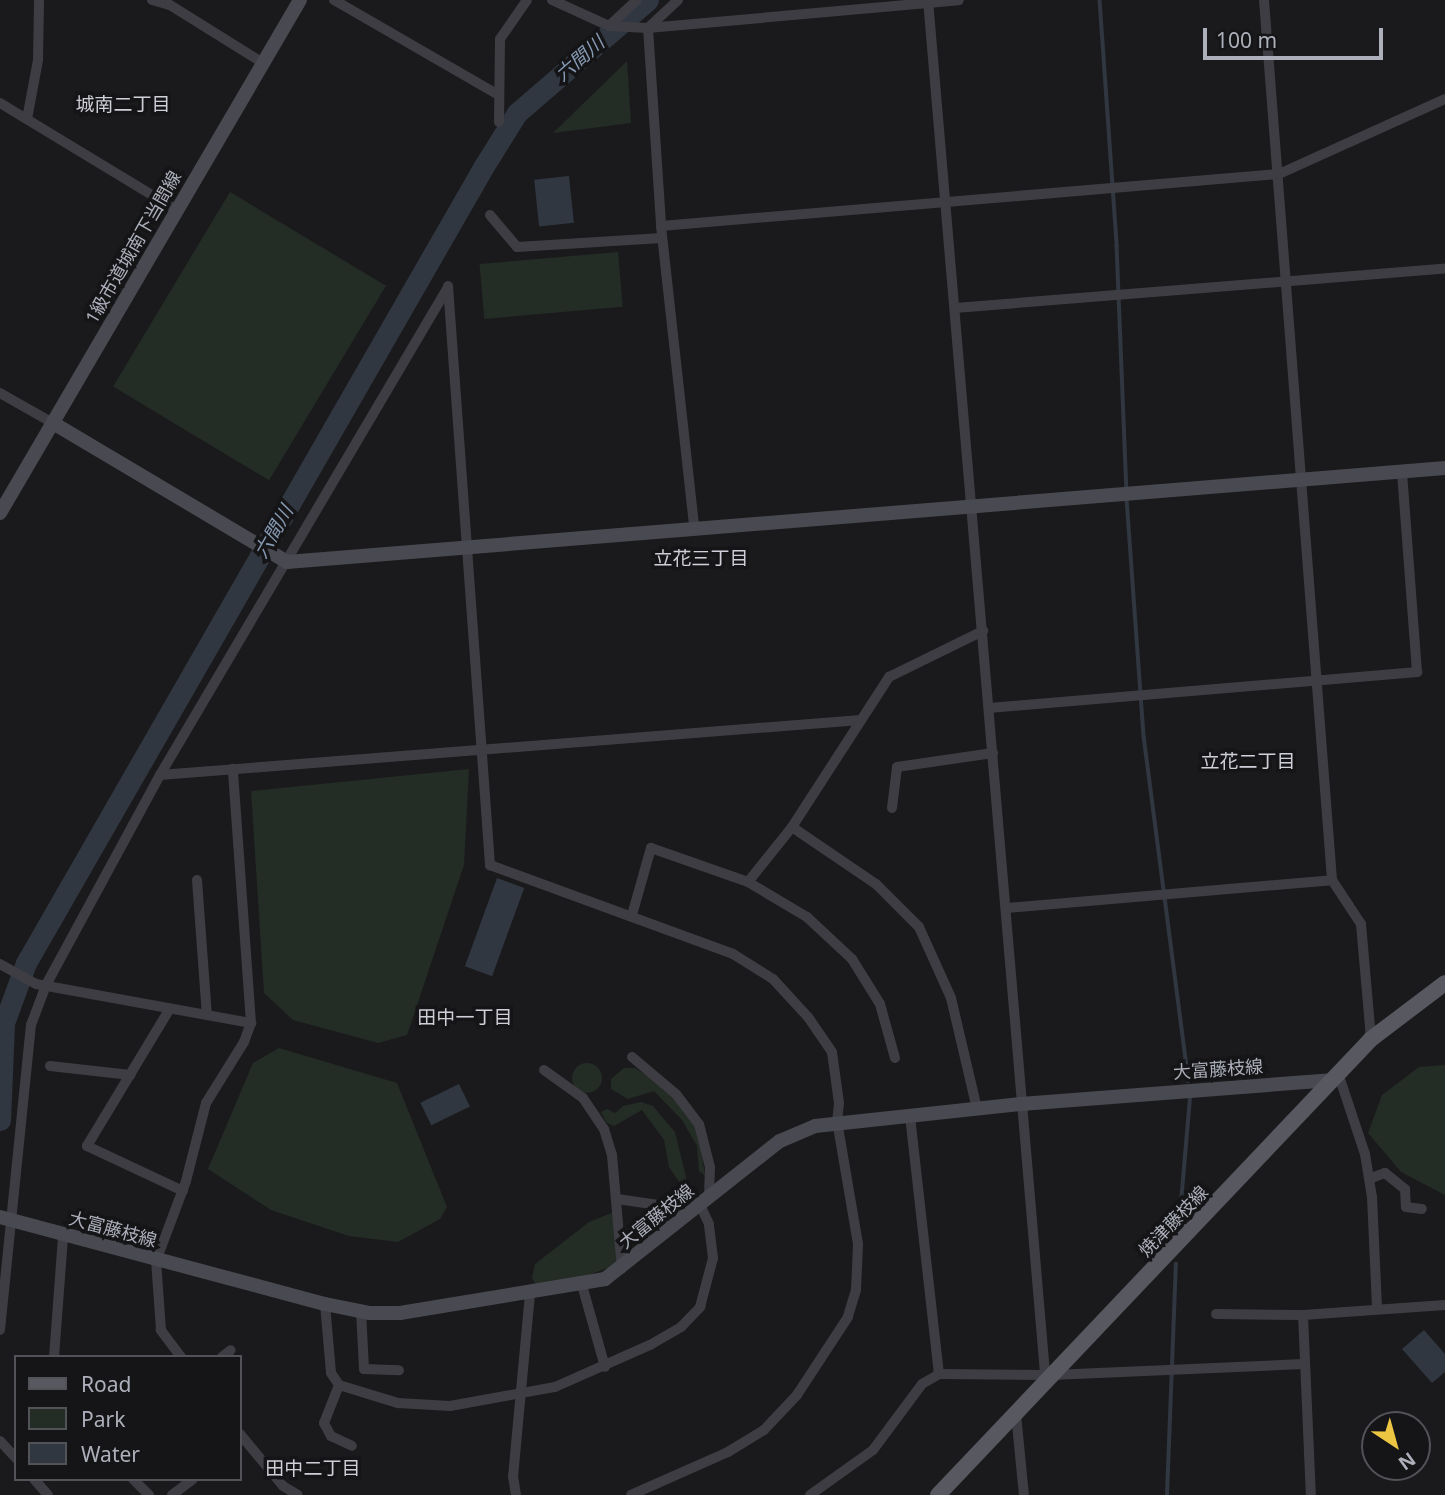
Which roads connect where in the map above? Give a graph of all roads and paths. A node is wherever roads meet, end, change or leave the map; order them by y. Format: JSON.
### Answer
{"nodes":[{"id":1,"x":39,"y":0,"type":"edge"},
{"id":2,"x":152,"y":0,"type":"edge"},
{"id":3,"x":300,"y":0,"type":"edge"},
{"id":4,"x":334,"y":0,"type":"edge"},
{"id":5,"x":527,"y":0,"type":"edge"},
{"id":6,"x":552,"y":0,"type":"edge"},
{"id":7,"x":637,"y":0,"type":"edge"},
{"id":8,"x":678,"y":0,"type":"edge"},
{"id":9,"x":959,"y":0,"type":"edge"},
{"id":10,"x":1264,"y":0,"type":"edge"},
{"id":11,"x":928,"y":1,"type":"edge"},
{"id":12,"x":609,"y":26,"type":"junction"},
{"id":13,"x":648,"y":28,"type":"junction"},
{"id":14,"x":262,"y":63,"type":"junction"},
{"id":15,"x":497,"y":94,"type":"junction"},
{"id":16,"x":1445,"y":99,"type":"edge"},
{"id":17,"x":1,"y":106,"type":"edge"},
{"id":18,"x":27,"y":119,"type":"junction"},
{"id":19,"x":499,"y":122,"type":"dead end"},
{"id":20,"x":1279,"y":174,"type":"junction"},
{"id":21,"x":945,"y":203,"type":"junction"},
{"id":22,"x":177,"y":210,"type":"junction"},
{"id":23,"x":490,"y":215,"type":"dead end"},
{"id":24,"x":661,"y":232,"type":"junction"},
{"id":25,"x":1445,"y":269,"type":"edge"},
{"id":26,"x":1288,"y":281,"type":"junction"},
{"id":27,"x":955,"y":308,"type":"junction"},
{"id":28,"x":0,"y":393,"type":"edge"},
{"id":29,"x":53,"y":423,"type":"junction"},
{"id":30,"x":1445,"y":468,"type":"edge"},
{"id":31,"x":1402,"y":472,"type":"junction"},
{"id":32,"x":1304,"y":480,"type":"junction"},
{"id":33,"x":973,"y":505,"type":"junction"},
{"id":34,"x":0,"y":513,"type":"edge"},
{"id":35,"x":694,"y":527,"type":"junction"},
{"id":36,"x":467,"y":546,"type":"junction"},
{"id":37,"x":284,"y":560,"type":"junction"},
{"id":38,"x":983,"y":631,"type":"junction"},
{"id":39,"x":1320,"y":680,"type":"junction"},
{"id":40,"x":989,"y":708,"type":"junction"},
{"id":41,"x":862,"y":720,"type":"junction"},
{"id":42,"x":480,"y":752,"type":"junction"},
{"id":43,"x":993,"y":753,"type":"junction"},
{"id":44,"x":233,"y":769,"type":"junction"},
{"id":45,"x":160,"y":775,"type":"junction"},
{"id":46,"x":892,"y":808,"type":"dead end"},
{"id":47,"x":792,"y":827,"type":"junction"},
{"id":48,"x":197,"y":880,"type":"dead end"},
{"id":49,"x":1332,"y":880,"type":"junction"},
{"id":50,"x":748,"y":882,"type":"junction"},
{"id":51,"x":1007,"y":908,"type":"junction"},
{"id":52,"x":632,"y":915,"type":"junction"},
{"id":53,"x":0,"y":964,"type":"edge"},
{"id":54,"x":1445,"y":983,"type":"edge"},
{"id":55,"x":41,"y":984,"type":"junction"},
{"id":56,"x":169,"y":1010,"type":"junction"},
{"id":57,"x":207,"y":1015,"type":"junction"},
{"id":58,"x":251,"y":1023,"type":"junction"},
{"id":59,"x":1371,"y":1039,"type":"junction"},
{"id":60,"x":632,"y":1057,"type":"dead end"},
{"id":61,"x":895,"y":1058,"type":"dead end"},
{"id":62,"x":50,"y":1066,"type":"dead end"},
{"id":63,"x":544,"y":1070,"type":"dead end"},
{"id":64,"x":130,"y":1075,"type":"junction"},
{"id":65,"x":1334,"y":1076,"type":"junction"},
{"id":66,"x":1021,"y":1104,"type":"junction"},
{"id":67,"x":977,"y":1109,"type":"junction"},
{"id":68,"x":910,"y":1115,"type":"junction"},
{"id":69,"x":837,"y":1121,"type":"junction"},
{"id":70,"x":1368,"y":1179,"type":"junction"},
{"id":71,"x":183,"y":1191,"type":"junction"},
{"id":72,"x":617,"y":1199,"type":"junction"},
{"id":73,"x":701,"y":1204,"type":"junction"},
{"id":74,"x":1422,"y":1209,"type":"dead end"},
{"id":75,"x":5,"y":1218,"type":"edge"},
{"id":76,"x":64,"y":1236,"type":"junction"},
{"id":77,"x":156,"y":1261,"type":"junction"},
{"id":78,"x":622,"y":1269,"type":"junction"},
{"id":79,"x":582,"y":1285,"type":"junction"},
{"id":80,"x":530,"y":1294,"type":"junction"},
{"id":81,"x":325,"y":1304,"type":"junction"},
{"id":82,"x":1445,"y":1305,"type":"edge"},
{"id":83,"x":1377,"y":1309,"type":"junction"},
{"id":84,"x":361,"y":1311,"type":"junction"},
{"id":85,"x":1216,"y":1314,"type":"dead end"},
{"id":86,"x":1303,"y":1315,"type":"junction"},
{"id":87,"x":0,"y":1330,"type":"edge"},
{"id":88,"x":54,"y":1355,"type":"edge"},
{"id":89,"x":180,"y":1355,"type":"edge"},
{"id":90,"x":1303,"y":1364,"type":"junction"},
{"id":91,"x":606,"y":1367,"type":"junction"},
{"id":92,"x":399,"y":1370,"type":"dead end"},
{"id":93,"x":939,"y":1374,"type":"junction"},
{"id":94,"x":1049,"y":1374,"type":"junction"},
{"id":95,"x":339,"y":1385,"type":"junction"},
{"id":96,"x":521,"y":1395,"type":"junction"},
{"id":97,"x":1016,"y":1414,"type":"junction"},
{"id":98,"x":242,"y":1440,"type":"edge"},
{"id":99,"x":0,"y":1441,"type":"edge"},
{"id":100,"x":352,"y":1446,"type":"dead end"},
{"id":101,"x":14,"y":1456,"type":"edge"},
{"id":102,"x":36,"y":1481,"type":"edge"},
{"id":103,"x":135,"y":1481,"type":"edge"},
{"id":104,"x":190,"y":1481,"type":"edge"},
{"id":105,"x":48,"y":1495,"type":"edge"},
{"id":106,"x":149,"y":1495,"type":"edge"},
{"id":107,"x":172,"y":1495,"type":"edge"},
{"id":108,"x":298,"y":1495,"type":"edge"},
{"id":109,"x":516,"y":1495,"type":"edge"},
{"id":110,"x":631,"y":1495,"type":"edge"},
{"id":111,"x":810,"y":1495,"type":"edge"},
{"id":112,"x":938,"y":1495,"type":"edge"},
{"id":113,"x":1024,"y":1495,"type":"edge"},
{"id":114,"x":1311,"y":1495,"type":"edge"}],
"edges":[{"from":1,"to":18,"type":"street"},
{"from":2,"to":14,"type":"street"},
{"from":3,"to":14,"type":"street","name":"1級市道城南下当間線"},
{"from":4,"to":15,"type":"street"},
{"from":5,"to":15,"type":"street"},
{"from":6,"to":12,"type":"street"},
{"from":7,"to":12,"type":"street"},
{"from":8,"to":13,"type":"street"},
{"from":9,"to":11,"type":"street"},
{"from":10,"to":20,"type":"street"},
{"from":11,"to":13,"type":"street"},
{"from":11,"to":21,"type":"street"},
{"from":12,"to":13,"type":"street"},
{"from":13,"to":24,"type":"street"},
{"from":14,"to":22,"type":"street","name":"1級市道城南下当間線"},
{"from":15,"to":19,"type":"street"},
{"from":16,"to":20,"type":"street"},
{"from":17,"to":18,"type":"street"},
{"from":18,"to":22,"type":"street"},
{"from":20,"to":21,"type":"street"},
{"from":20,"to":26,"type":"street"},
{"from":21,"to":24,"type":"street"},
{"from":21,"to":27,"type":"street"},
{"from":22,"to":29,"type":"street","name":"1級市道城南下当間線"},
{"from":23,"to":24,"type":"street"},
{"from":24,"to":35,"type":"street"},
{"from":25,"to":26,"type":"street"},
{"from":26,"to":27,"type":"street"},
{"from":26,"to":32,"type":"street"},
{"from":27,"to":33,"type":"street"},
{"from":28,"to":29,"type":"street"},
{"from":29,"to":34,"type":"street","name":"1級市道城南下当間線"},
{"from":29,"to":37,"type":"street"},
{"from":30,"to":31,"type":"street"},
{"from":31,"to":32,"type":"street"},
{"from":31,"to":39,"type":"street"},
{"from":32,"to":33,"type":"street"},
{"from":32,"to":39,"type":"street"},
{"from":33,"to":35,"type":"street"},
{"from":33,"to":38,"type":"street"},
{"from":35,"to":36,"type":"street"},
{"from":36,"to":37,"type":"street"},
{"from":36,"to":37,"type":"street"},
{"from":36,"to":42,"type":"street"},
{"from":37,"to":45,"type":"street"},
{"from":38,"to":40,"type":"street"},
{"from":38,"to":41,"type":"street"},
{"from":39,"to":40,"type":"street"},
{"from":39,"to":49,"type":"street"},
{"from":40,"to":43,"type":"street"},
{"from":41,"to":42,"type":"street"},
{"from":41,"to":47,"type":"street"},
{"from":42,"to":44,"type":"street"},
{"from":42,"to":52,"type":"street"},
{"from":43,"to":46,"type":"street"},
{"from":43,"to":51,"type":"street"},
{"from":44,"to":45,"type":"street"},
{"from":44,"to":58,"type":"street"},
{"from":45,"to":55,"type":"street"},
{"from":47,"to":50,"type":"street"},
{"from":47,"to":67,"type":"street"},
{"from":48,"to":57,"type":"street"},
{"from":49,"to":51,"type":"street"},
{"from":49,"to":59,"type":"street"},
{"from":50,"to":52,"type":"street"},
{"from":50,"to":61,"type":"street"},
{"from":51,"to":66,"type":"street"},
{"from":52,"to":69,"type":"street"},
{"from":53,"to":55,"type":"street"},
{"from":54,"to":59,"type":"main road","name":"焼津藤枝線"},
{"from":55,"to":56,"type":"street"},
{"from":55,"to":75,"type":"street"},
{"from":56,"to":57,"type":"street"},
{"from":56,"to":64,"type":"street"},
{"from":57,"to":58,"type":"street"},
{"from":58,"to":71,"type":"street"},
{"from":59,"to":65,"type":"main road","name":"焼津藤枝線"},
{"from":60,"to":73,"type":"street"},
{"from":62,"to":64,"type":"street"},
{"from":63,"to":72,"type":"street"},
{"from":64,"to":71,"type":"street"},
{"from":65,"to":66,"type":"street","name":"大富藤枝線"},
{"from":65,"to":70,"type":"street"},
{"from":65,"to":94,"type":"main road","name":"焼津藤枝線"},
{"from":66,"to":67,"type":"street","name":"大富藤枝線"},
{"from":66,"to":94,"type":"street"},
{"from":67,"to":68,"type":"street","name":"大富藤枝線"},
{"from":68,"to":69,"type":"street","name":"大富藤枝線"},
{"from":68,"to":93,"type":"street"},
{"from":69,"to":73,"type":"street","name":"大富藤枝線"},
{"from":69,"to":110,"type":"street"},
{"from":70,"to":74,"type":"street"},
{"from":70,"to":83,"type":"street"},
{"from":71,"to":77,"type":"street"},
{"from":72,"to":73,"type":"street"},
{"from":72,"to":78,"type":"street"},
{"from":73,"to":78,"type":"street","name":"大富藤枝線"},
{"from":73,"to":91,"type":"street"},
{"from":75,"to":76,"type":"street","name":"大富藤枝線"},
{"from":75,"to":87,"type":"street"},
{"from":76,"to":77,"type":"street","name":"大富藤枝線"},
{"from":76,"to":88,"type":"street"},
{"from":77,"to":81,"type":"street","name":"大富藤枝線"},
{"from":77,"to":89,"type":"street"},
{"from":78,"to":79,"type":"street","name":"大富藤枝線"},
{"from":79,"to":80,"type":"street","name":"大富藤枝線"},
{"from":79,"to":91,"type":"street"},
{"from":80,"to":84,"type":"street","name":"大富藤枝線"},
{"from":80,"to":96,"type":"street"},
{"from":81,"to":84,"type":"street","name":"大富藤枝線"},
{"from":81,"to":95,"type":"street"},
{"from":82,"to":83,"type":"street"},
{"from":83,"to":86,"type":"street"},
{"from":84,"to":92,"type":"street"},
{"from":85,"to":86,"type":"street"},
{"from":86,"to":90,"type":"street"},
{"from":90,"to":94,"type":"street"},
{"from":90,"to":114,"type":"street"},
{"from":91,"to":96,"type":"street"},
{"from":93,"to":94,"type":"street"},
{"from":93,"to":111,"type":"street"},
{"from":94,"to":97,"type":"main road","name":"焼津藤枝線"},
{"from":95,"to":96,"type":"street"},
{"from":95,"to":100,"type":"street"},
{"from":96,"to":109,"type":"street"},
{"from":97,"to":112,"type":"main road","name":"焼津藤枝線"},
{"from":97,"to":113,"type":"street"},
{"from":98,"to":108,"type":"street"},
{"from":99,"to":101,"type":"street"},
{"from":102,"to":105,"type":"street"},
{"from":103,"to":106,"type":"street"},
{"from":104,"to":107,"type":"street"}]}
